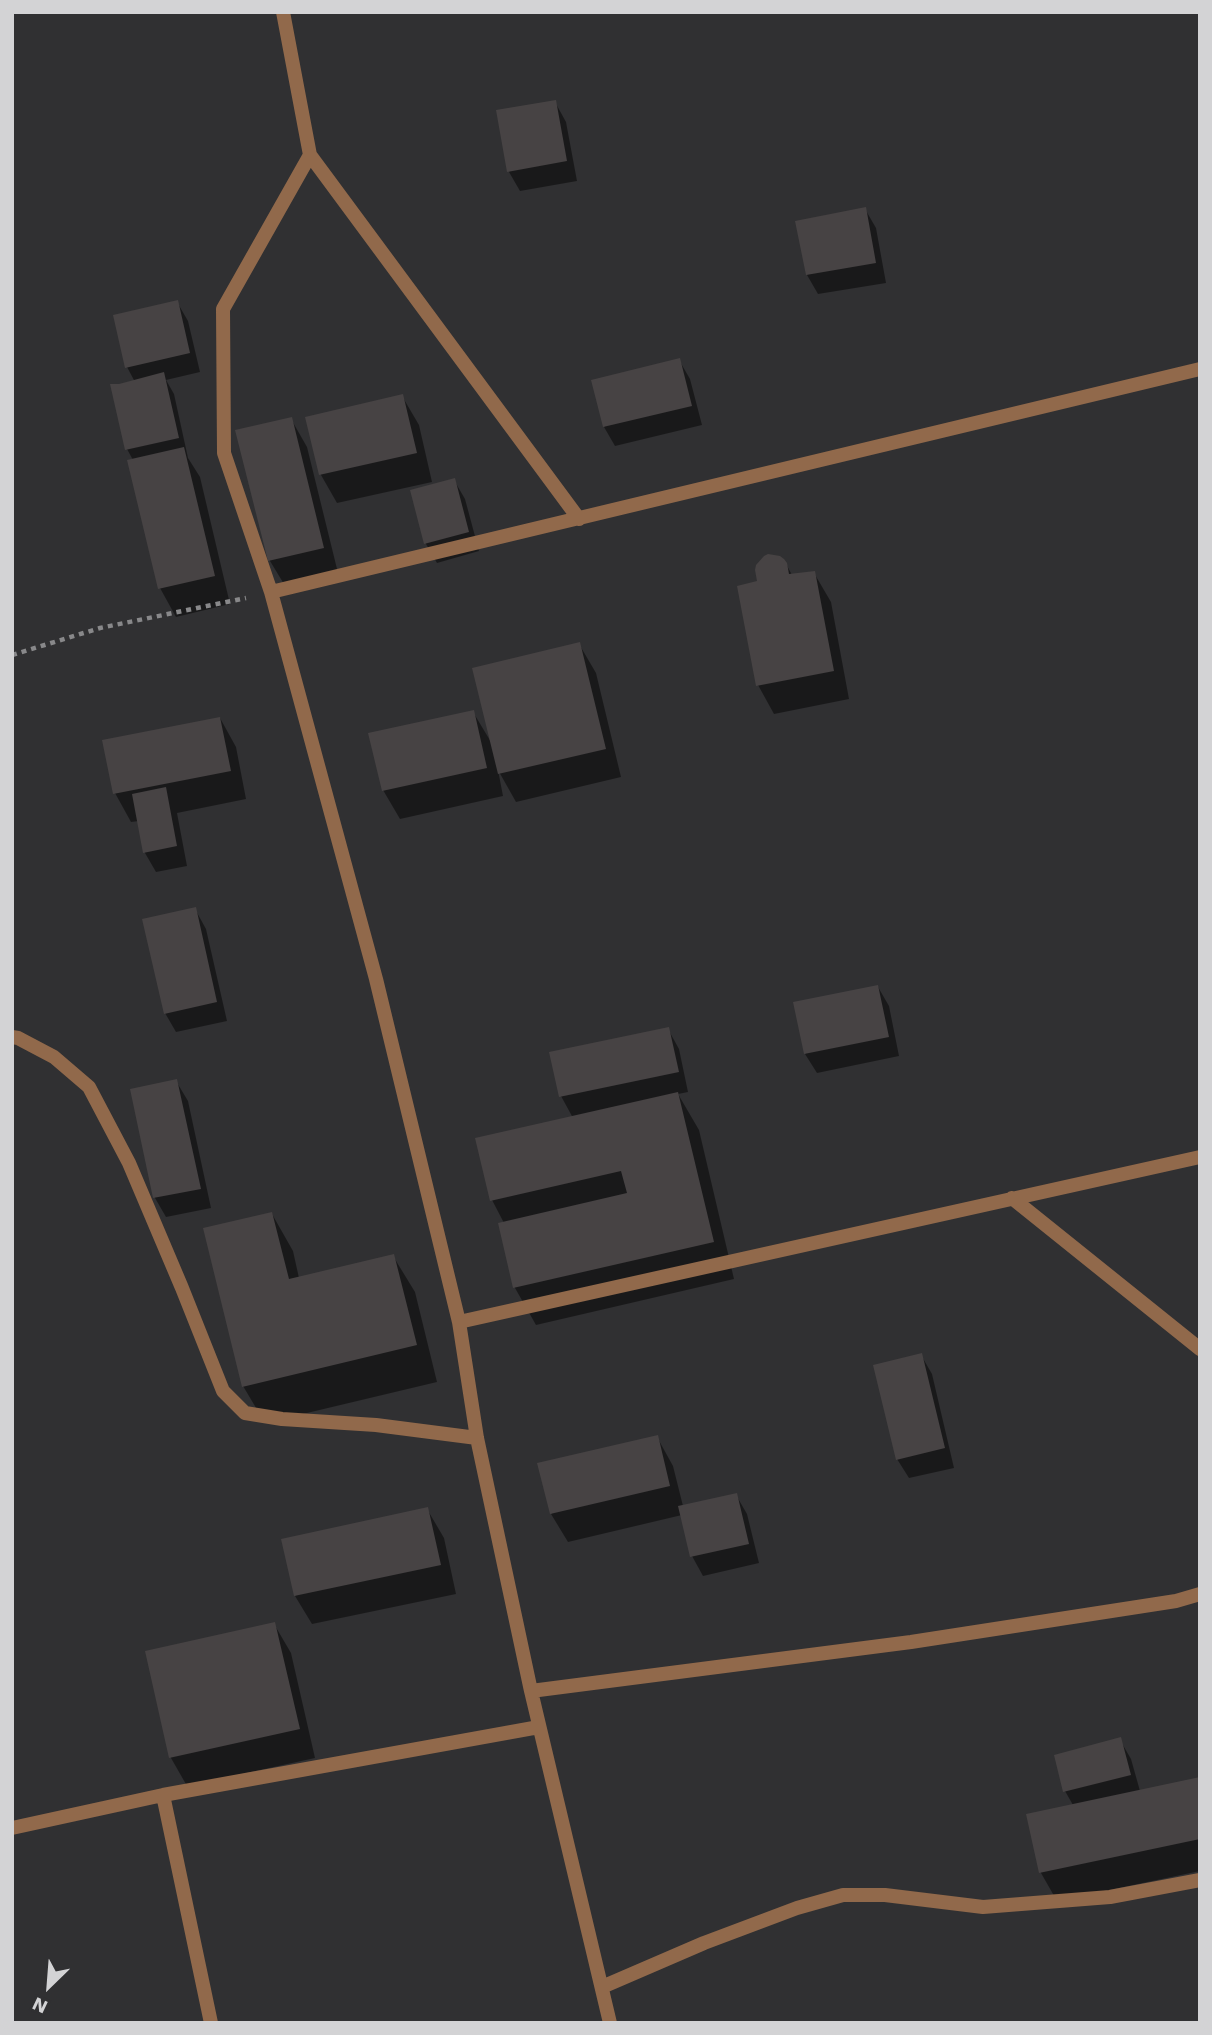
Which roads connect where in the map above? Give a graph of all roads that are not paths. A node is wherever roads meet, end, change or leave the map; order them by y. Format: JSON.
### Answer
{"nodes":[{"id":1,"x":283,"y":12,"type":"edge"},
{"id":2,"x":310,"y":155,"type":"junction"},
{"id":3,"x":1200,"y":369,"type":"edge"},
{"id":4,"x":579,"y":519,"type":"junction"},
{"id":5,"x":271,"y":592,"type":"junction"},
{"id":6,"x":12,"y":1037,"type":"edge"},
{"id":7,"x":1200,"y":1157,"type":"edge"},
{"id":8,"x":1012,"y":1198,"type":"junction"},
{"id":9,"x":459,"y":1322,"type":"junction"},
{"id":10,"x":1200,"y":1349,"type":"edge"},
{"id":11,"x":477,"y":1438,"type":"junction"},
{"id":12,"x":1200,"y":1594,"type":"edge"},
{"id":13,"x":531,"y":1691,"type":"junction"},
{"id":14,"x":539,"y":1727,"type":"junction"},
{"id":15,"x":163,"y":1796,"type":"junction"},
{"id":16,"x":12,"y":1828,"type":"edge"},
{"id":17,"x":1200,"y":1880,"type":"edge"},
{"id":18,"x":602,"y":1987,"type":"junction"},
{"id":19,"x":211,"y":2023,"type":"edge"},
{"id":20,"x":610,"y":2023,"type":"edge"}],
"edges":[{"from":1,"to":2,"type":"street"},
{"from":2,"to":4,"type":"street"},
{"from":2,"to":5,"type":"street"},
{"from":3,"to":4,"type":"street"},
{"from":4,"to":5,"type":"street"},
{"from":5,"to":9,"type":"street"},
{"from":6,"to":11,"type":"street"},
{"from":7,"to":8,"type":"street"},
{"from":8,"to":9,"type":"street"},
{"from":8,"to":10,"type":"street"},
{"from":9,"to":11,"type":"street"},
{"from":11,"to":13,"type":"street"},
{"from":12,"to":13,"type":"street"},
{"from":13,"to":14,"type":"street"},
{"from":14,"to":15,"type":"street"},
{"from":14,"to":18,"type":"street"},
{"from":15,"to":16,"type":"street"},
{"from":15,"to":19,"type":"street"},
{"from":17,"to":18,"type":"street"},
{"from":18,"to":20,"type":"street"}]}
